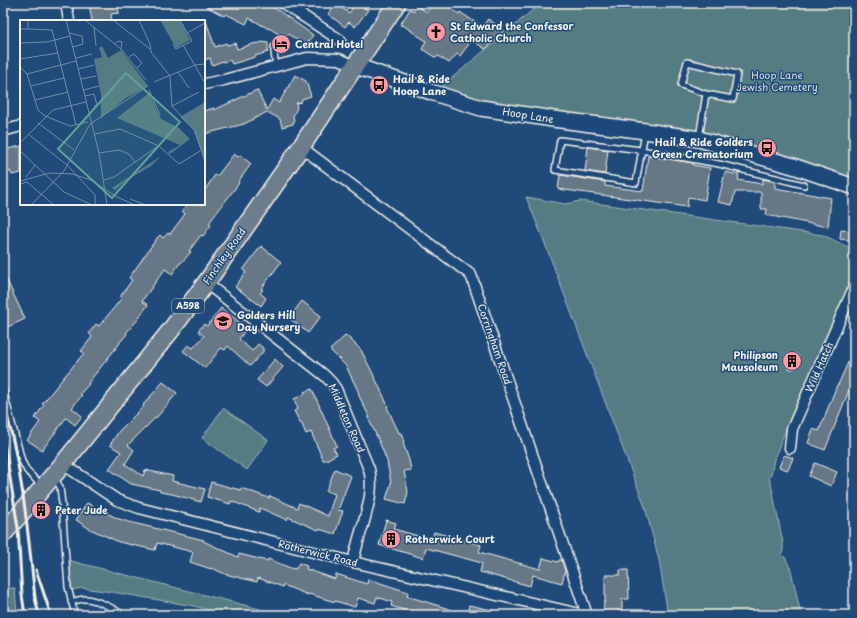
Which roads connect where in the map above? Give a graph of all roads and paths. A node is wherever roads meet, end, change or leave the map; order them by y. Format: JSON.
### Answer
{"nodes":[{"id":1,"x":66,"y":3,"type":"edge"},
{"id":2,"x":283,"y":3,"type":"edge"},
{"id":3,"x":397,"y":3,"type":"edge"},
{"id":4,"x":69,"y":20,"type":"edge"},
{"id":5,"x":340,"y":40,"type":"dead end"},
{"id":6,"x":277,"y":44,"type":"dead end"},
{"id":7,"x":276,"y":66,"type":"junction"},
{"id":8,"x":356,"y":66,"type":"junction"},
{"id":9,"x":205,"y":84,"type":"edge"},
{"id":10,"x":706,"y":94,"type":"junction"},
{"id":11,"x":20,"y":126,"type":"edge"},
{"id":12,"x":3,"y":131,"type":"edge"},
{"id":13,"x":645,"y":131,"type":"junction"},
{"id":14,"x":698,"y":139,"type":"junction"},
{"id":15,"x":300,"y":147,"type":"junction"},
{"id":16,"x":641,"y":150,"type":"junction"},
{"id":17,"x":804,"y":185,"type":"dead end"},
{"id":18,"x":854,"y":187,"type":"edge"},
{"id":19,"x":206,"y":283,"type":"junction"},
{"id":20,"x":854,"y":287,"type":"edge"},
{"id":21,"x":3,"y":389,"type":"edge"},
{"id":22,"x":790,"y":448,"type":"dead end"},
{"id":23,"x":53,"y":476,"type":"junction"},
{"id":24,"x":3,"y":534,"type":"edge"},
{"id":25,"x":353,"y":562,"type":"junction"},
{"id":26,"x":72,"y":602,"type":"junction"},
{"id":27,"x":76,"y":615,"type":"edge"},
{"id":28,"x":123,"y":615,"type":"edge"},
{"id":29,"x":586,"y":615,"type":"edge"}],
"edges":[{"from":1,"to":4,"type":"street"},
{"from":2,"to":5,"type":"street"},
{"from":3,"to":8,"type":"main road","name":"Finchley Road","number":"A598"},
{"from":6,"to":7,"type":"lane"},
{"from":7,"to":8,"type":"street","name":"Hoop Lane"},
{"from":7,"to":9,"type":"street","name":"Hoop Lane"},
{"from":8,"to":13,"type":"street","name":"Hoop Lane"},
{"from":8,"to":15,"type":"main road","name":"Finchley Road","number":"A598"},
{"from":10,"to":10,"type":"lane"},
{"from":10,"to":14,"type":"lane"},
{"from":11,"to":12,"type":"street"},
{"from":13,"to":14,"type":"street","name":"Hoop Lane"},
{"from":13,"to":16,"type":"lane"},
{"from":14,"to":18,"type":"street","name":"Hoop Lane"},
{"from":15,"to":19,"type":"main road","name":"Finchley Road","number":"A598"},
{"from":15,"to":29,"type":"street","name":"Corringham Road"},
{"from":16,"to":16,"type":"lane"},
{"from":16,"to":17,"type":"lane"},
{"from":19,"to":23,"type":"main road","name":"Finchley Road","number":"A598"},
{"from":19,"to":25,"type":"street","name":"Middleton Road"},
{"from":20,"to":22,"type":"street","name":"Wild Hatch"},
{"from":21,"to":23,"type":"lane"},
{"from":23,"to":24,"type":"main road","name":"Finchley Road","number":"A598"},
{"from":23,"to":25,"type":"street","name":"Rotherwick Road"},
{"from":23,"to":26,"type":"lane"},
{"from":25,"to":29,"type":"street","name":"Rotherwick Road"},
{"from":26,"to":27,"type":"lane"},
{"from":26,"to":28,"type":"lane"}]}
